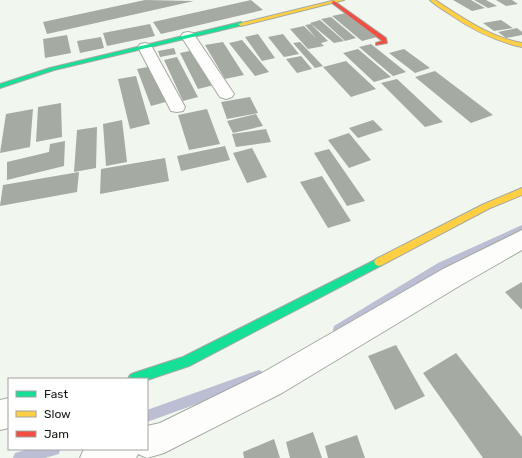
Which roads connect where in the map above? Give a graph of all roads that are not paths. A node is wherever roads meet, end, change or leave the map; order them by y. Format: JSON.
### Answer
{"nodes":[{"id":1,"x":432,"y":0,"type":"edge"},
{"id":2,"x":338,"y":1,"type":"edge"},
{"id":3,"x":188,"y":36,"type":"junction"},
{"id":4,"x":378,"y":44,"type":"dead end"},
{"id":5,"x":522,"y":45,"type":"edge"},
{"id":6,"x":145,"y":47,"type":"junction"},
{"id":7,"x":0,"y":86,"type":"edge"},
{"id":8,"x":226,"y":94,"type":"dead end"},
{"id":9,"x":177,"y":107,"type":"dead end"},
{"id":10,"x":522,"y":191,"type":"edge"},
{"id":11,"x":522,"y":239,"type":"edge"},
{"id":12,"x":137,"y":378,"type":"edge"},
{"id":13,"x":148,"y":442,"type":"edge"},
{"id":14,"x":121,"y":450,"type":"edge"},
{"id":15,"x":96,"y":458,"type":"edge"}],
"edges":[{"from":1,"to":5,"type":"street"},
{"from":2,"to":3,"type":"street"},
{"from":2,"to":4,"type":"street"},
{"from":3,"to":6,"type":"street"},
{"from":3,"to":8,"type":"street"},
{"from":6,"to":7,"type":"street"},
{"from":6,"to":9,"type":"street"},
{"from":10,"to":12,"type":"street"},
{"from":11,"to":13,"type":"street"},
{"from":14,"to":15,"type":"street"}]}
